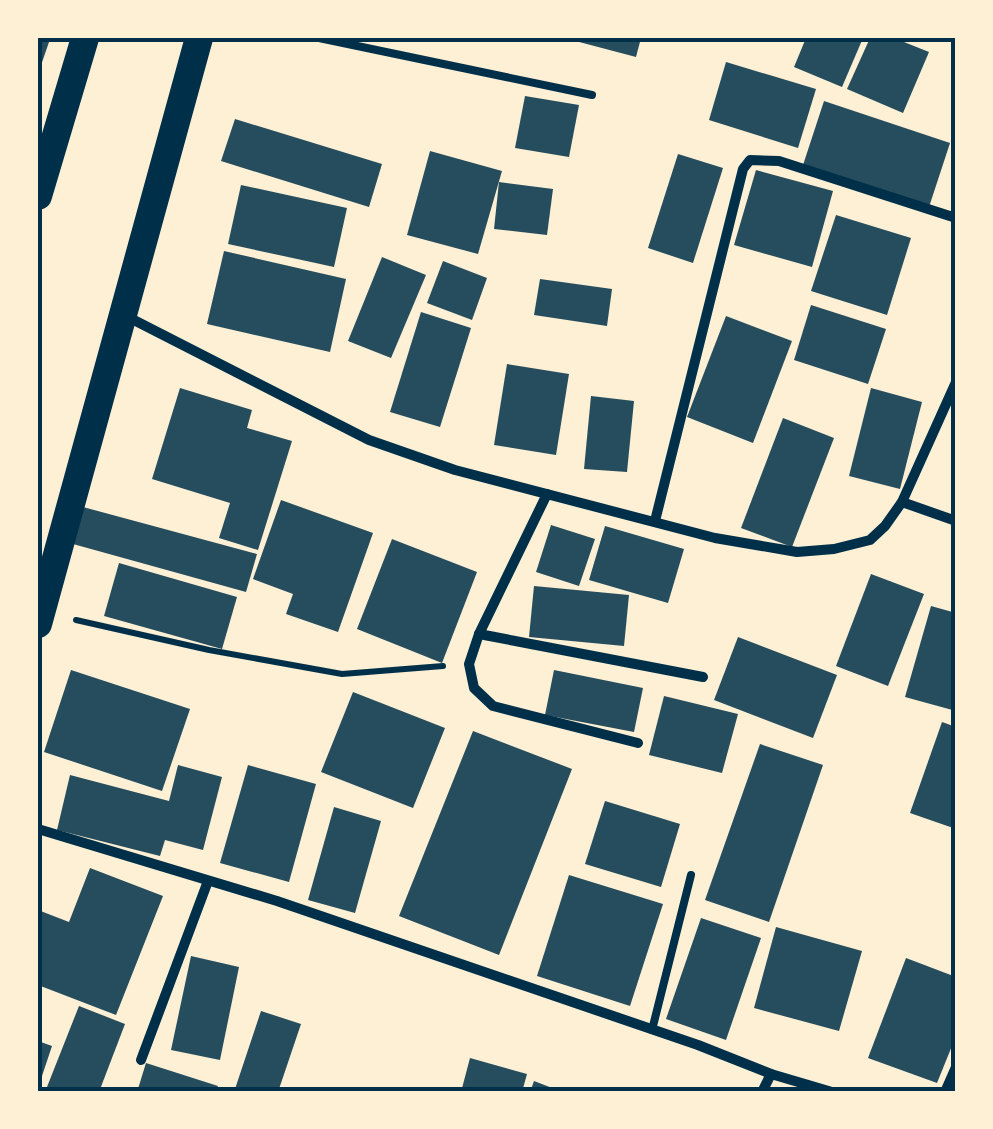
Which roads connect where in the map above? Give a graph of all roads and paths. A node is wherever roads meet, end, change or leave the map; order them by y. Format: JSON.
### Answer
{"nodes":[{"id":1,"x":85,"y":38,"type":"edge"},
{"id":2,"x":199,"y":38,"type":"edge"},
{"id":3,"x":319,"y":38,"type":"edge"},
{"id":4,"x":592,"y":96,"type":"dead end"},
{"id":5,"x":38,"y":196,"type":"edge"},
{"id":6,"x":956,"y":218,"type":"edge"},
{"id":7,"x":124,"y":315,"type":"junction"},
{"id":8,"x":956,"y":382,"type":"edge"},
{"id":9,"x":547,"y":494,"type":"junction"},
{"id":10,"x":902,"y":502,"type":"junction"},
{"id":11,"x":655,"y":521,"type":"junction"},
{"id":12,"x":956,"y":521,"type":"edge"},
{"id":13,"x":39,"y":618,"type":"edge"},
{"id":14,"x":479,"y":634,"type":"junction"},
{"id":15,"x":469,"y":664,"type":"junction"},
{"id":16,"x":702,"y":677,"type":"dead end"},
{"id":17,"x":638,"y":743,"type":"dead end"},
{"id":18,"x":38,"y":829,"type":"edge"},
{"id":19,"x":691,"y":874,"type":"dead end"},
{"id":20,"x":208,"y":880,"type":"junction"},
{"id":21,"x":652,"y":1030,"type":"junction"},
{"id":22,"x":141,"y":1060,"type":"dead end"},
{"id":23,"x":956,"y":1068,"type":"edge"},
{"id":24,"x":771,"y":1074,"type":"junction"},
{"id":25,"x":762,"y":1092,"type":"edge"},
{"id":26,"x":832,"y":1092,"type":"edge"},
{"id":27,"x":946,"y":1092,"type":"edge"}],
"edges":[{"from":1,"to":5,"type":"highway"},
{"from":2,"to":7,"type":"highway"},
{"from":3,"to":4,"type":"lane"},
{"from":6,"to":11,"type":"street"},
{"from":7,"to":9,"type":"street"},
{"from":7,"to":13,"type":"highway"},
{"from":8,"to":10,"type":"street"},
{"from":9,"to":11,"type":"street"},
{"from":9,"to":14,"type":"street"},
{"from":10,"to":11,"type":"street"},
{"from":10,"to":12,"type":"street"},
{"from":13,"to":15,"type":"path"},
{"from":14,"to":15,"type":"street"},
{"from":14,"to":16,"type":"street"},
{"from":15,"to":17,"type":"street"},
{"from":18,"to":20,"type":"street"},
{"from":19,"to":21,"type":"lane"},
{"from":20,"to":21,"type":"street"},
{"from":20,"to":22,"type":"street"},
{"from":21,"to":24,"type":"street"},
{"from":23,"to":27,"type":"street"},
{"from":24,"to":25,"type":"street"},
{"from":24,"to":26,"type":"street"}]}
